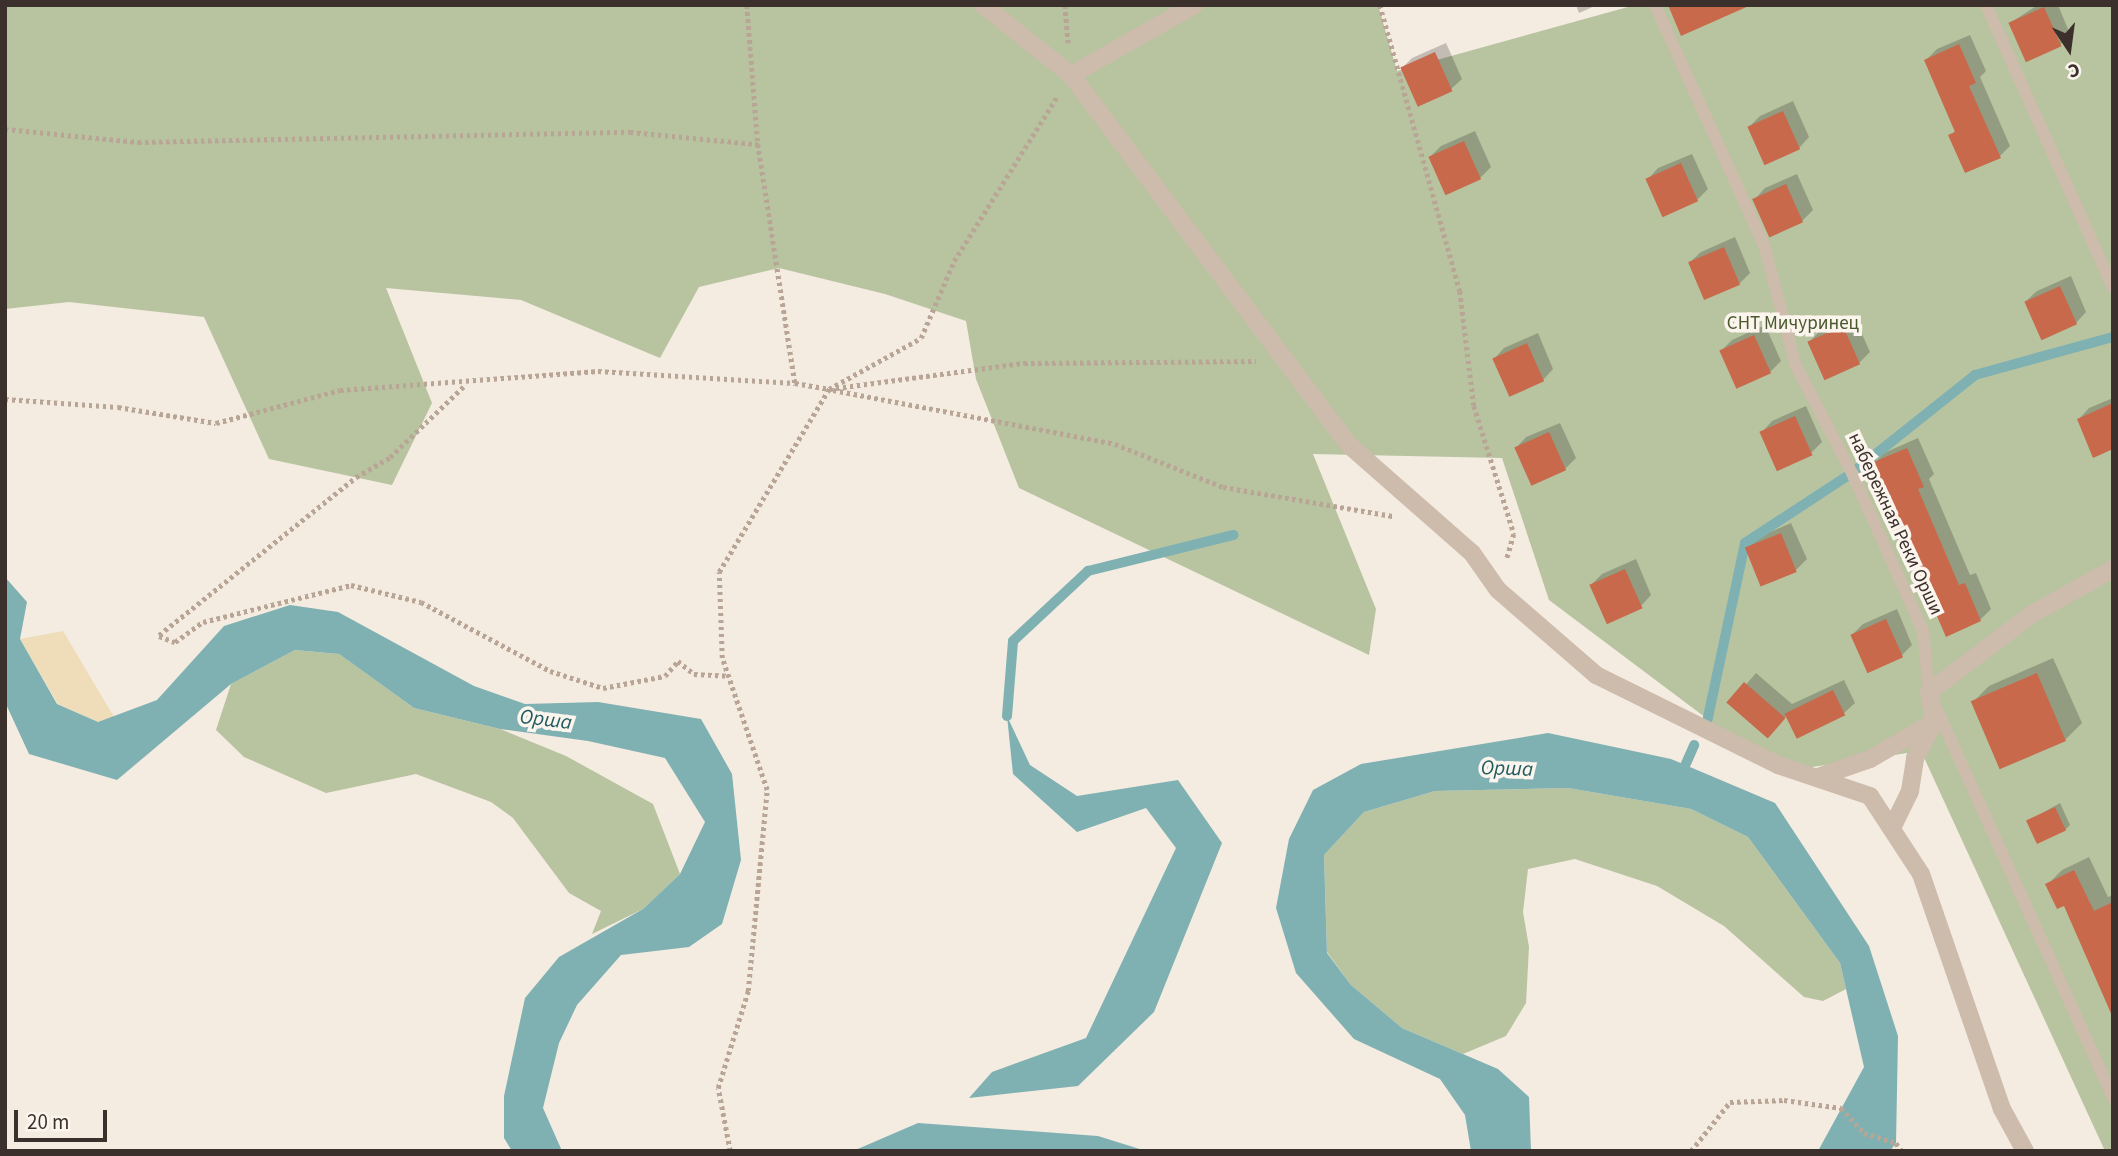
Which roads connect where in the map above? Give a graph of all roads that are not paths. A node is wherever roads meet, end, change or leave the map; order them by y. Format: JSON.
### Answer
{"nodes":[{"id":1,"x":983,"y":5,"type":"edge"},
{"id":2,"x":1194,"y":5,"type":"edge"},
{"id":3,"x":1655,"y":5,"type":"edge"},
{"id":4,"x":1986,"y":5,"type":"edge"},
{"id":5,"x":1071,"y":75,"type":"junction"},
{"id":6,"x":2113,"y":288,"type":"edge"},
{"id":7,"x":2113,"y":569,"type":"edge"},
{"id":8,"x":1929,"y":692,"type":"junction"},
{"id":9,"x":1934,"y":722,"type":"junction"},
{"id":10,"x":1821,"y":776,"type":"junction"},
{"id":11,"x":1892,"y":825,"type":"junction"},
{"id":12,"x":2113,"y":1098,"type":"edge"},
{"id":13,"x":2025,"y":1151,"type":"edge"}],
"edges":[{"from":1,"to":5,"type":"street"},
{"from":2,"to":5,"type":"street"},
{"from":3,"to":8,"type":"lane","name":"набережная Реки Орши"},
{"from":4,"to":6,"type":"lane"},
{"from":5,"to":10,"type":"street"},
{"from":7,"to":8,"type":"street"},
{"from":8,"to":9,"type":"street"},
{"from":8,"to":12,"type":"lane","name":"набережная Реки Орши"},
{"from":9,"to":10,"type":"street"},
{"from":9,"to":11,"type":"street"},
{"from":10,"to":11,"type":"street"},
{"from":11,"to":13,"type":"street"}]}
